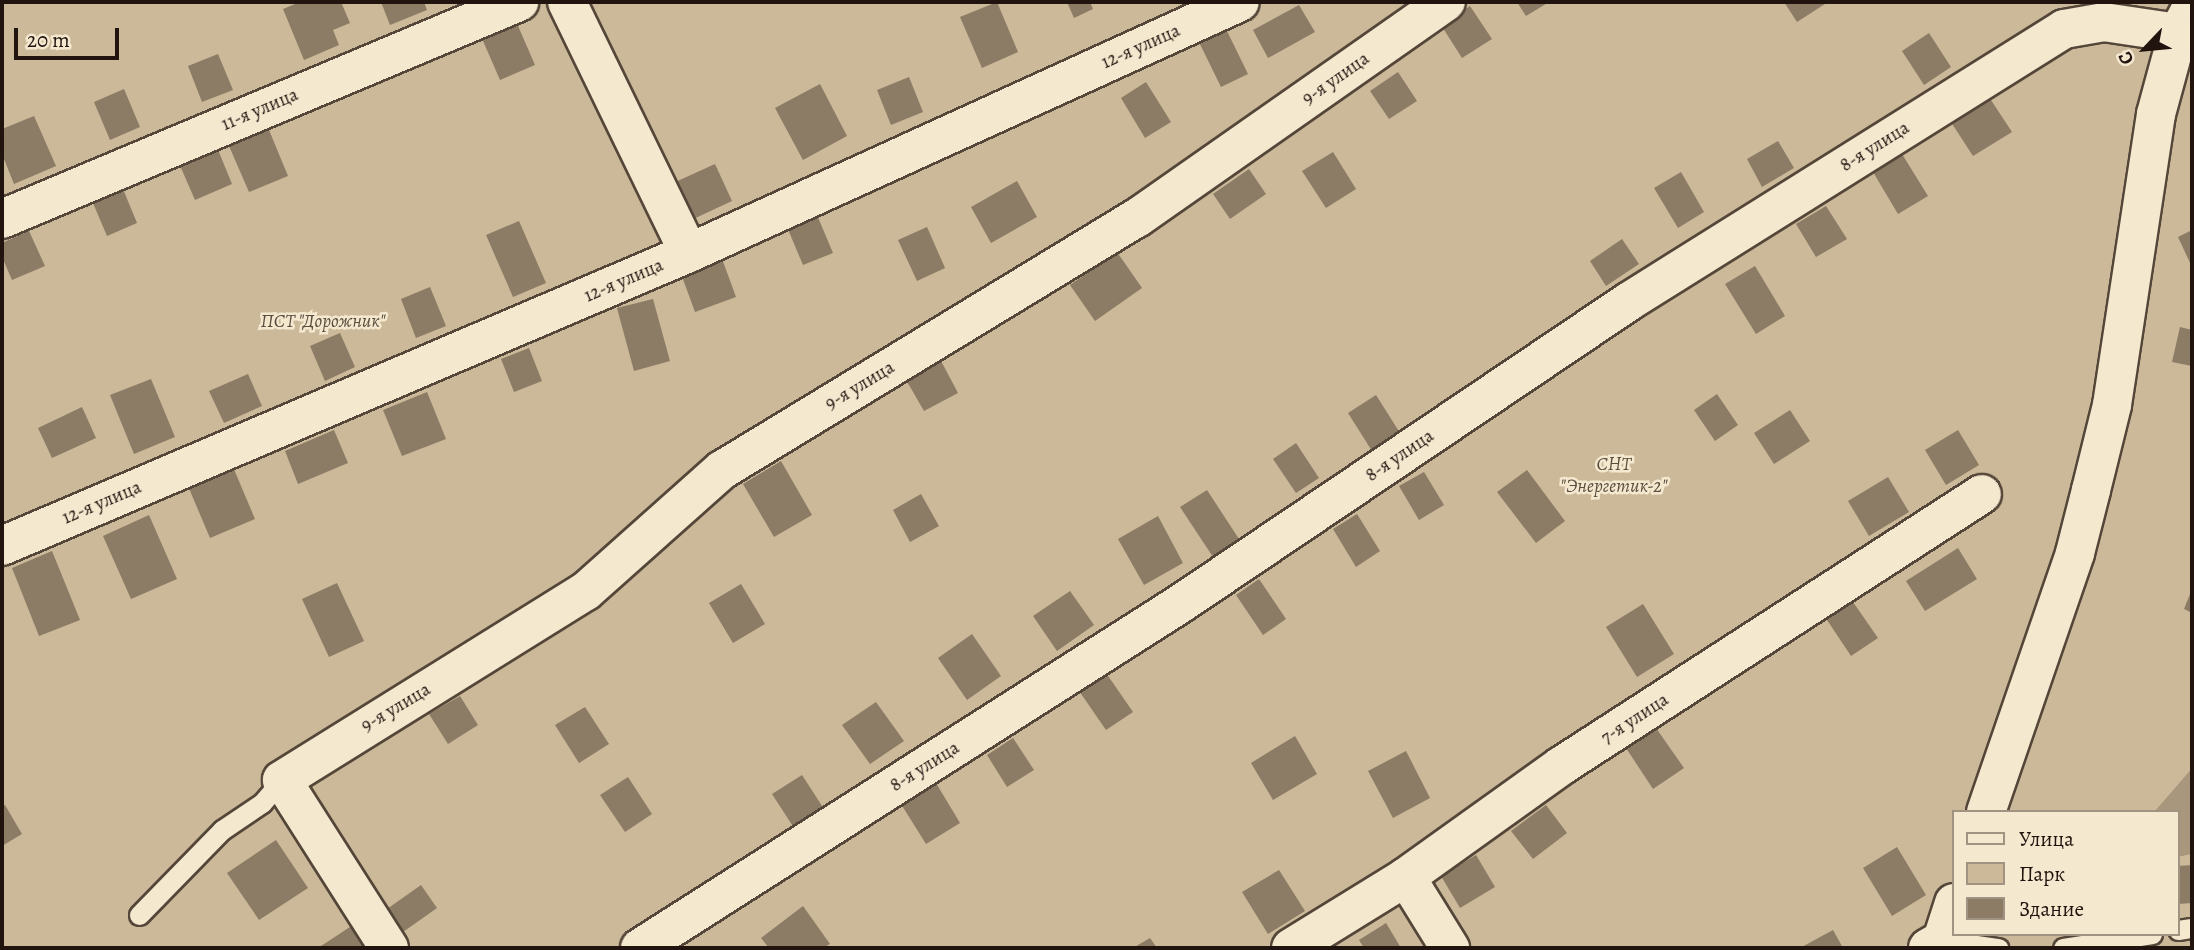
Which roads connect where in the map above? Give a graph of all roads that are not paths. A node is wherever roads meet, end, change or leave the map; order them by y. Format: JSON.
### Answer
{"nodes":[{"id":1,"x":519,"y":2,"type":"edge"},
{"id":2,"x":567,"y":2,"type":"edge"},
{"id":3,"x":1240,"y":2,"type":"edge"},
{"id":4,"x":1446,"y":2,"type":"edge"},
{"id":5,"x":2185,"y":20,"type":"edge"},
{"id":6,"x":2,"y":219,"type":"edge"},
{"id":7,"x":689,"y":253,"type":"junction"},
{"id":8,"x":1982,"y":494,"type":"dead end"},
{"id":9,"x":2,"y":546,"type":"edge"},
{"id":10,"x":282,"y":780,"type":"junction"},
{"id":11,"x":1987,"y":810,"type":"edge"},
{"id":12,"x":1406,"y":877,"type":"junction"},
{"id":13,"x":1952,"y":907,"type":"edge"},
{"id":14,"x":139,"y":915,"type":"dead end"},
{"id":15,"x":2139,"y":936,"type":"edge"},
{"id":16,"x":1935,"y":944,"type":"edge"},
{"id":17,"x":389,"y":948,"type":"edge"},
{"id":18,"x":640,"y":948,"type":"edge"},
{"id":19,"x":1291,"y":948,"type":"edge"},
{"id":20,"x":1450,"y":948,"type":"edge"},
{"id":21,"x":1998,"y":948,"type":"edge"},
{"id":22,"x":2063,"y":948,"type":"edge"}],
"edges":[{"from":1,"to":6,"type":"street","name":"11-я улица"},
{"from":2,"to":7,"type":"street"},
{"from":3,"to":7,"type":"street","name":"12-я улица"},
{"from":4,"to":10,"type":"street","name":"9-я улица"},
{"from":5,"to":11,"type":"street"},
{"from":5,"to":18,"type":"street","name":"8-я улица"},
{"from":7,"to":9,"type":"street","name":"12-я улица"},
{"from":8,"to":12,"type":"street","name":"7-я улица"},
{"from":10,"to":14,"type":"lane"},
{"from":10,"to":17,"type":"street"},
{"from":12,"to":19,"type":"street","name":"7-я улица"},
{"from":12,"to":20,"type":"street"},
{"from":13,"to":16,"type":"street"},
{"from":15,"to":22,"type":"lane"},
{"from":16,"to":21,"type":"lane"}]}
